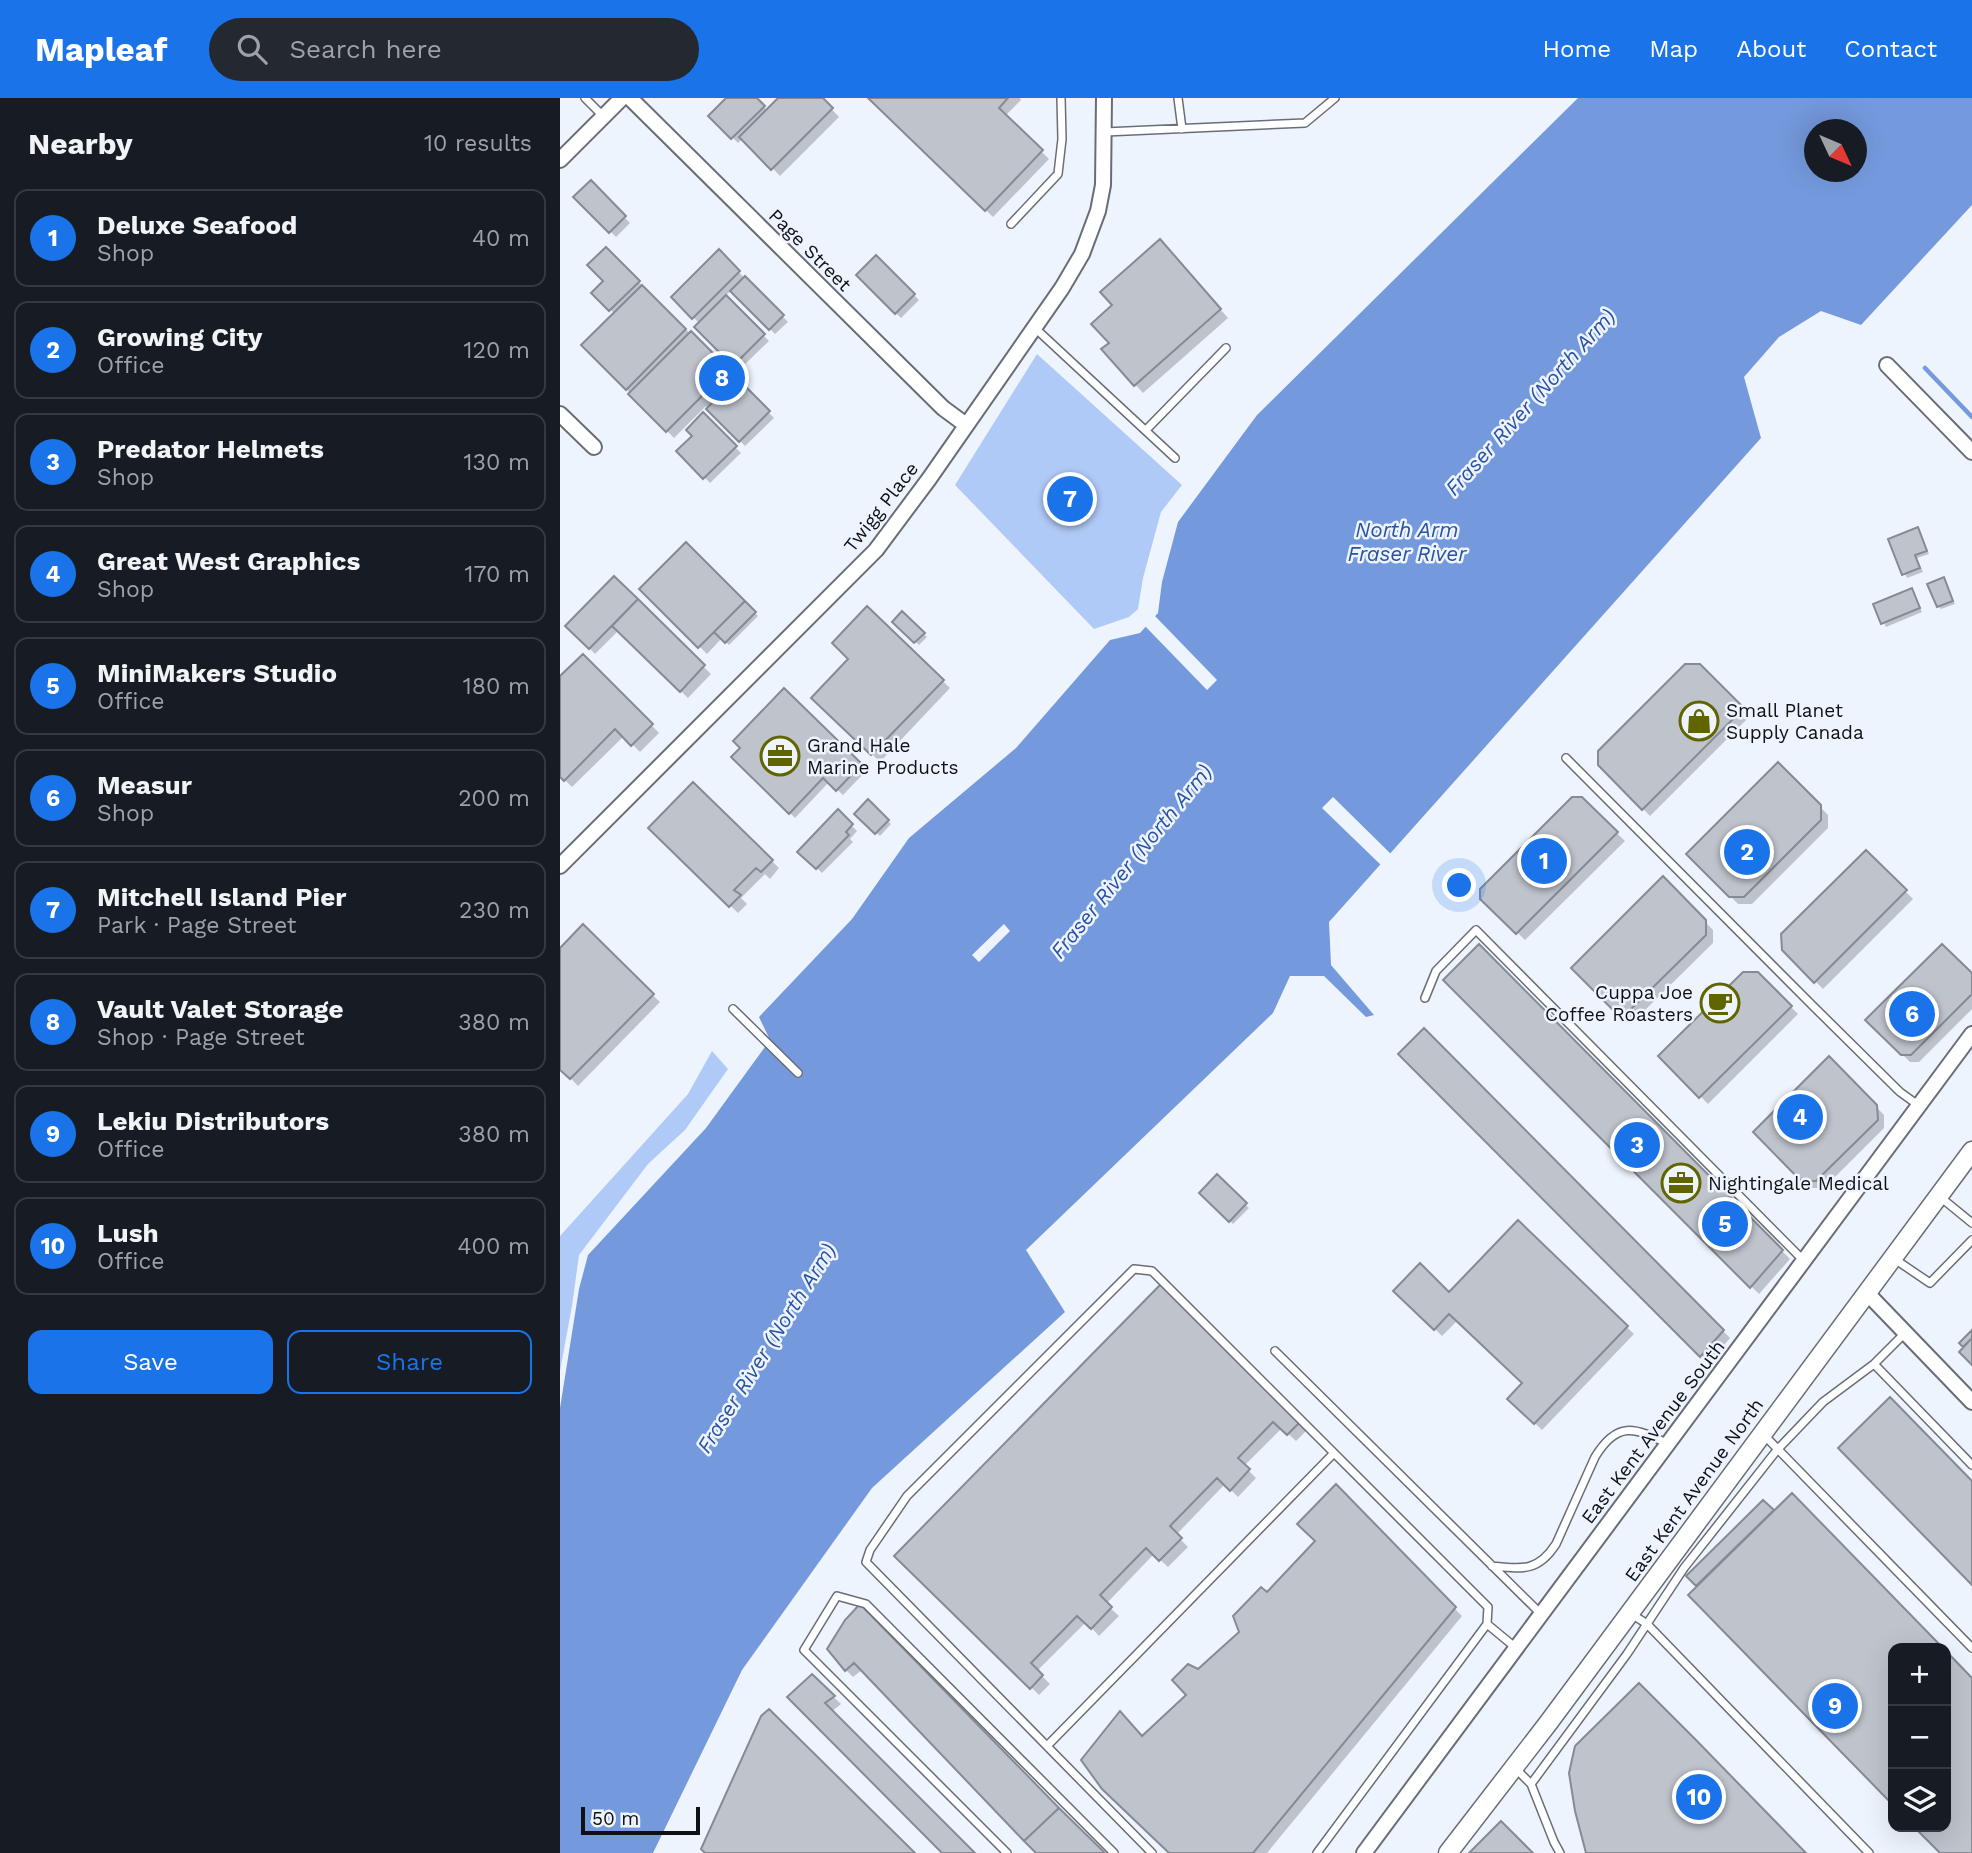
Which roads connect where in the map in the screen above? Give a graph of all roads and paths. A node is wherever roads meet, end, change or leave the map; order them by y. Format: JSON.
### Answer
{"nodes":[{"id":1,"x":584,"y":98,"type":"edge"},
{"id":2,"x":622,"y":98,"type":"edge"},
{"id":3,"x":630,"y":98,"type":"edge"},
{"id":4,"x":1061,"y":98,"type":"edge"},
{"id":5,"x":1104,"y":98,"type":"edge"},
{"id":6,"x":1178,"y":98,"type":"edge"},
{"id":7,"x":1335,"y":98,"type":"edge"},
{"id":8,"x":604,"y":117,"type":"junction"},
{"id":9,"x":1182,"y":129,"type":"junction"},
{"id":10,"x":1105,"y":132,"type":"junction"},
{"id":11,"x":560,"y":160,"type":"edge"},
{"id":12,"x":1011,"y":224,"type":"dead end"},
{"id":13,"x":1035,"y":327,"type":"junction"},
{"id":14,"x":1226,"y":348,"type":"dead end"},
{"id":15,"x":1887,"y":365,"type":"dead end"},
{"id":16,"x":560,"y":414,"type":"edge"},
{"id":17,"x":966,"y":425,"type":"junction"},
{"id":18,"x":1146,"y":430,"type":"junction"},
{"id":19,"x":594,"y":447,"type":"dead end"},
{"id":20,"x":1972,"y":452,"type":"edge"},
{"id":21,"x":1175,"y":458,"type":"dead end"},
{"id":22,"x":1566,"y":758,"type":"dead end"},
{"id":23,"x":561,"y":864,"type":"edge"},
{"id":24,"x":1425,"y":998,"type":"dead end"},
{"id":25,"x":733,"y":1009,"type":"dead end"},
{"id":26,"x":1972,"y":1034,"type":"edge"},
{"id":27,"x":798,"y":1073,"type":"dead end"},
{"id":28,"x":1919,"y":1106,"type":"junction"},
{"id":29,"x":1972,"y":1151,"type":"edge"},
{"id":30,"x":1938,"y":1196,"type":"junction"},
{"id":31,"x":1972,"y":1223,"type":"edge"},
{"id":32,"x":1972,"y":1240,"type":"edge"},
{"id":33,"x":1893,"y":1257,"type":"junction"},
{"id":34,"x":1804,"y":1261,"type":"junction"},
{"id":35,"x":1867,"y":1293,"type":"junction"},
{"id":36,"x":1905,"y":1333,"type":"junction"},
{"id":37,"x":1275,"y":1351,"type":"dead end"},
{"id":38,"x":1874,"y":1364,"type":"junction"},
{"id":39,"x":1972,"y":1402,"type":"edge"},
{"id":40,"x":1762,"y":1433,"type":"junction"},
{"id":41,"x":1669,"y":1444,"type":"junction"},
{"id":42,"x":1777,"y":1450,"type":"junction"},
{"id":43,"x":1334,"y":1453,"type":"junction"},
{"id":44,"x":1972,"y":1465,"type":"edge"},
{"id":45,"x":1492,"y":1566,"type":"junction"},
{"id":46,"x":1629,"y":1612,"type":"junction"},
{"id":47,"x":1541,"y":1614,"type":"junction"},
{"id":48,"x":1487,"y":1624,"type":"junction"},
{"id":49,"x":1647,"y":1624,"type":"junction"},
{"id":50,"x":1516,"y":1648,"type":"junction"},
{"id":51,"x":1972,"y":1648,"type":"edge"},
{"id":52,"x":1047,"y":1746,"type":"junction"},
{"id":53,"x":1515,"y":1768,"type":"junction"},
{"id":54,"x":1531,"y":1784,"type":"junction"},
{"id":55,"x":1007,"y":1853,"type":"edge"},
{"id":56,"x":1114,"y":1853,"type":"edge"},
{"id":57,"x":1152,"y":1853,"type":"edge"},
{"id":58,"x":1317,"y":1853,"type":"edge"},
{"id":59,"x":1364,"y":1853,"type":"edge"},
{"id":60,"x":1448,"y":1853,"type":"edge"},
{"id":61,"x":1560,"y":1853,"type":"edge"},
{"id":62,"x":1869,"y":1853,"type":"edge"}],
"edges":[{"from":1,"to":8,"type":"lane"},
{"from":2,"to":8,"type":"street"},
{"from":3,"to":17,"type":"street","name":"Page Street"},
{"from":4,"to":12,"type":"lane"},
{"from":5,"to":10,"type":"street","name":"Twigg Place"},
{"from":6,"to":9,"type":"lane"},
{"from":7,"to":9,"type":"lane"},
{"from":8,"to":11,"type":"street"},
{"from":9,"to":10,"type":"lane"},
{"from":10,"to":13,"type":"street","name":"Twigg Place"},
{"from":13,"to":17,"type":"street","name":"Twigg Place"},
{"from":13,"to":18,"type":"lane"},
{"from":14,"to":18,"type":"lane"},
{"from":15,"to":20,"type":"street"},
{"from":16,"to":19,"type":"street"},
{"from":17,"to":23,"type":"street","name":"Twigg Place"},
{"from":18,"to":21,"type":"lane"},
{"from":22,"to":28,"type":"lane"},
{"from":24,"to":34,"type":"lane"},
{"from":25,"to":27,"type":"lane"},
{"from":26,"to":28,"type":"street","name":"East Kent Avenue South"},
{"from":28,"to":34,"type":"street","name":"East Kent Avenue South"},
{"from":29,"to":30,"type":"street","name":"East Kent Avenue North"},
{"from":30,"to":31,"type":"lane"},
{"from":30,"to":33,"type":"street","name":"East Kent Avenue North"},
{"from":32,"to":33,"type":"lane"},
{"from":33,"to":35,"type":"street","name":"East Kent Avenue North"},
{"from":34,"to":41,"type":"street","name":"East Kent Avenue South"},
{"from":35,"to":36,"type":"street"},
{"from":35,"to":40,"type":"street","name":"East Kent Avenue North"},
{"from":36,"to":38,"type":"lane"},
{"from":36,"to":39,"type":"street"},
{"from":37,"to":45,"type":"lane"},
{"from":38,"to":42,"type":"lane"},
{"from":38,"to":44,"type":"lane"},
{"from":40,"to":42,"type":"lane"},
{"from":40,"to":46,"type":"street","name":"East Kent Avenue North"},
{"from":41,"to":45,"type":"lane"},
{"from":41,"to":47,"type":"street","name":"East Kent Avenue South"},
{"from":42,"to":49,"type":"lane"},
{"from":42,"to":51,"type":"lane"},
{"from":43,"to":48,"type":"lane"},
{"from":43,"to":52,"type":"lane"},
{"from":43,"to":52,"type":"lane"},
{"from":45,"to":47,"type":"lane"},
{"from":46,"to":49,"type":"lane"},
{"from":46,"to":53,"type":"street","name":"East Kent Avenue North"},
{"from":47,"to":50,"type":"street","name":"East Kent Avenue South"},
{"from":48,"to":50,"type":"lane"},
{"from":48,"to":58,"type":"lane"},
{"from":49,"to":54,"type":"lane"},
{"from":49,"to":62,"type":"lane"},
{"from":50,"to":59,"type":"street","name":"East Kent Avenue South"},
{"from":52,"to":57,"type":"lane"},
{"from":53,"to":54,"type":"lane"},
{"from":53,"to":60,"type":"street","name":"East Kent Avenue North"},
{"from":54,"to":61,"type":"lane"},
{"from":55,"to":56,"type":"lane"}]}
